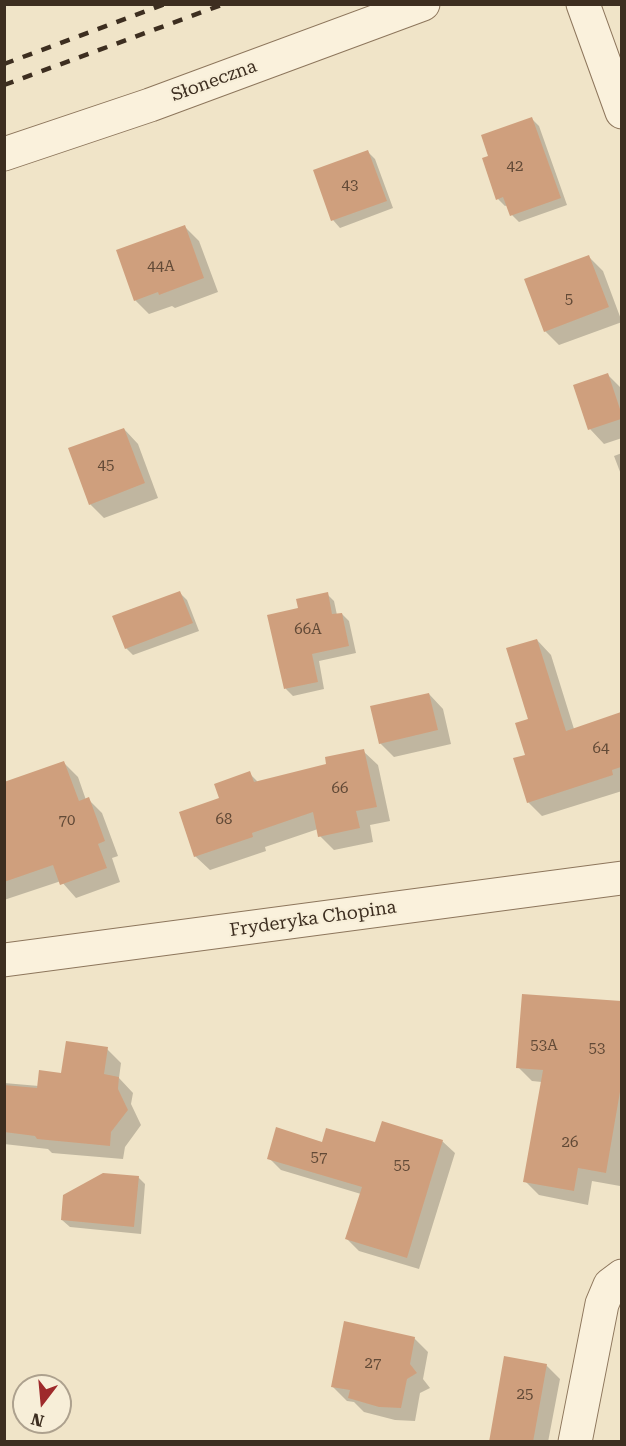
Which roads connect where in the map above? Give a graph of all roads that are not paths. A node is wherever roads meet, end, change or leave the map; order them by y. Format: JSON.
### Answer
{"nodes":[{"id":1,"x":423,"y":4,"type":"edge"},
{"id":2,"x":584,"y":4,"type":"edge"},
{"id":3,"x":621,"y":112,"type":"edge"},
{"id":4,"x":4,"y":154,"type":"edge"},
{"id":5,"x":621,"y":878,"type":"edge"},
{"id":6,"x":4,"y":960,"type":"edge"},
{"id":7,"x":621,"y":1276,"type":"edge"},
{"id":8,"x":575,"y":1442,"type":"edge"}],
"edges":[{"from":1,"to":4,"type":"street","name":"Słoneczna"},
{"from":2,"to":3,"type":"street"},
{"from":5,"to":6,"type":"street","name":"Fryderyka Chopina"},
{"from":7,"to":8,"type":"street"}]}
